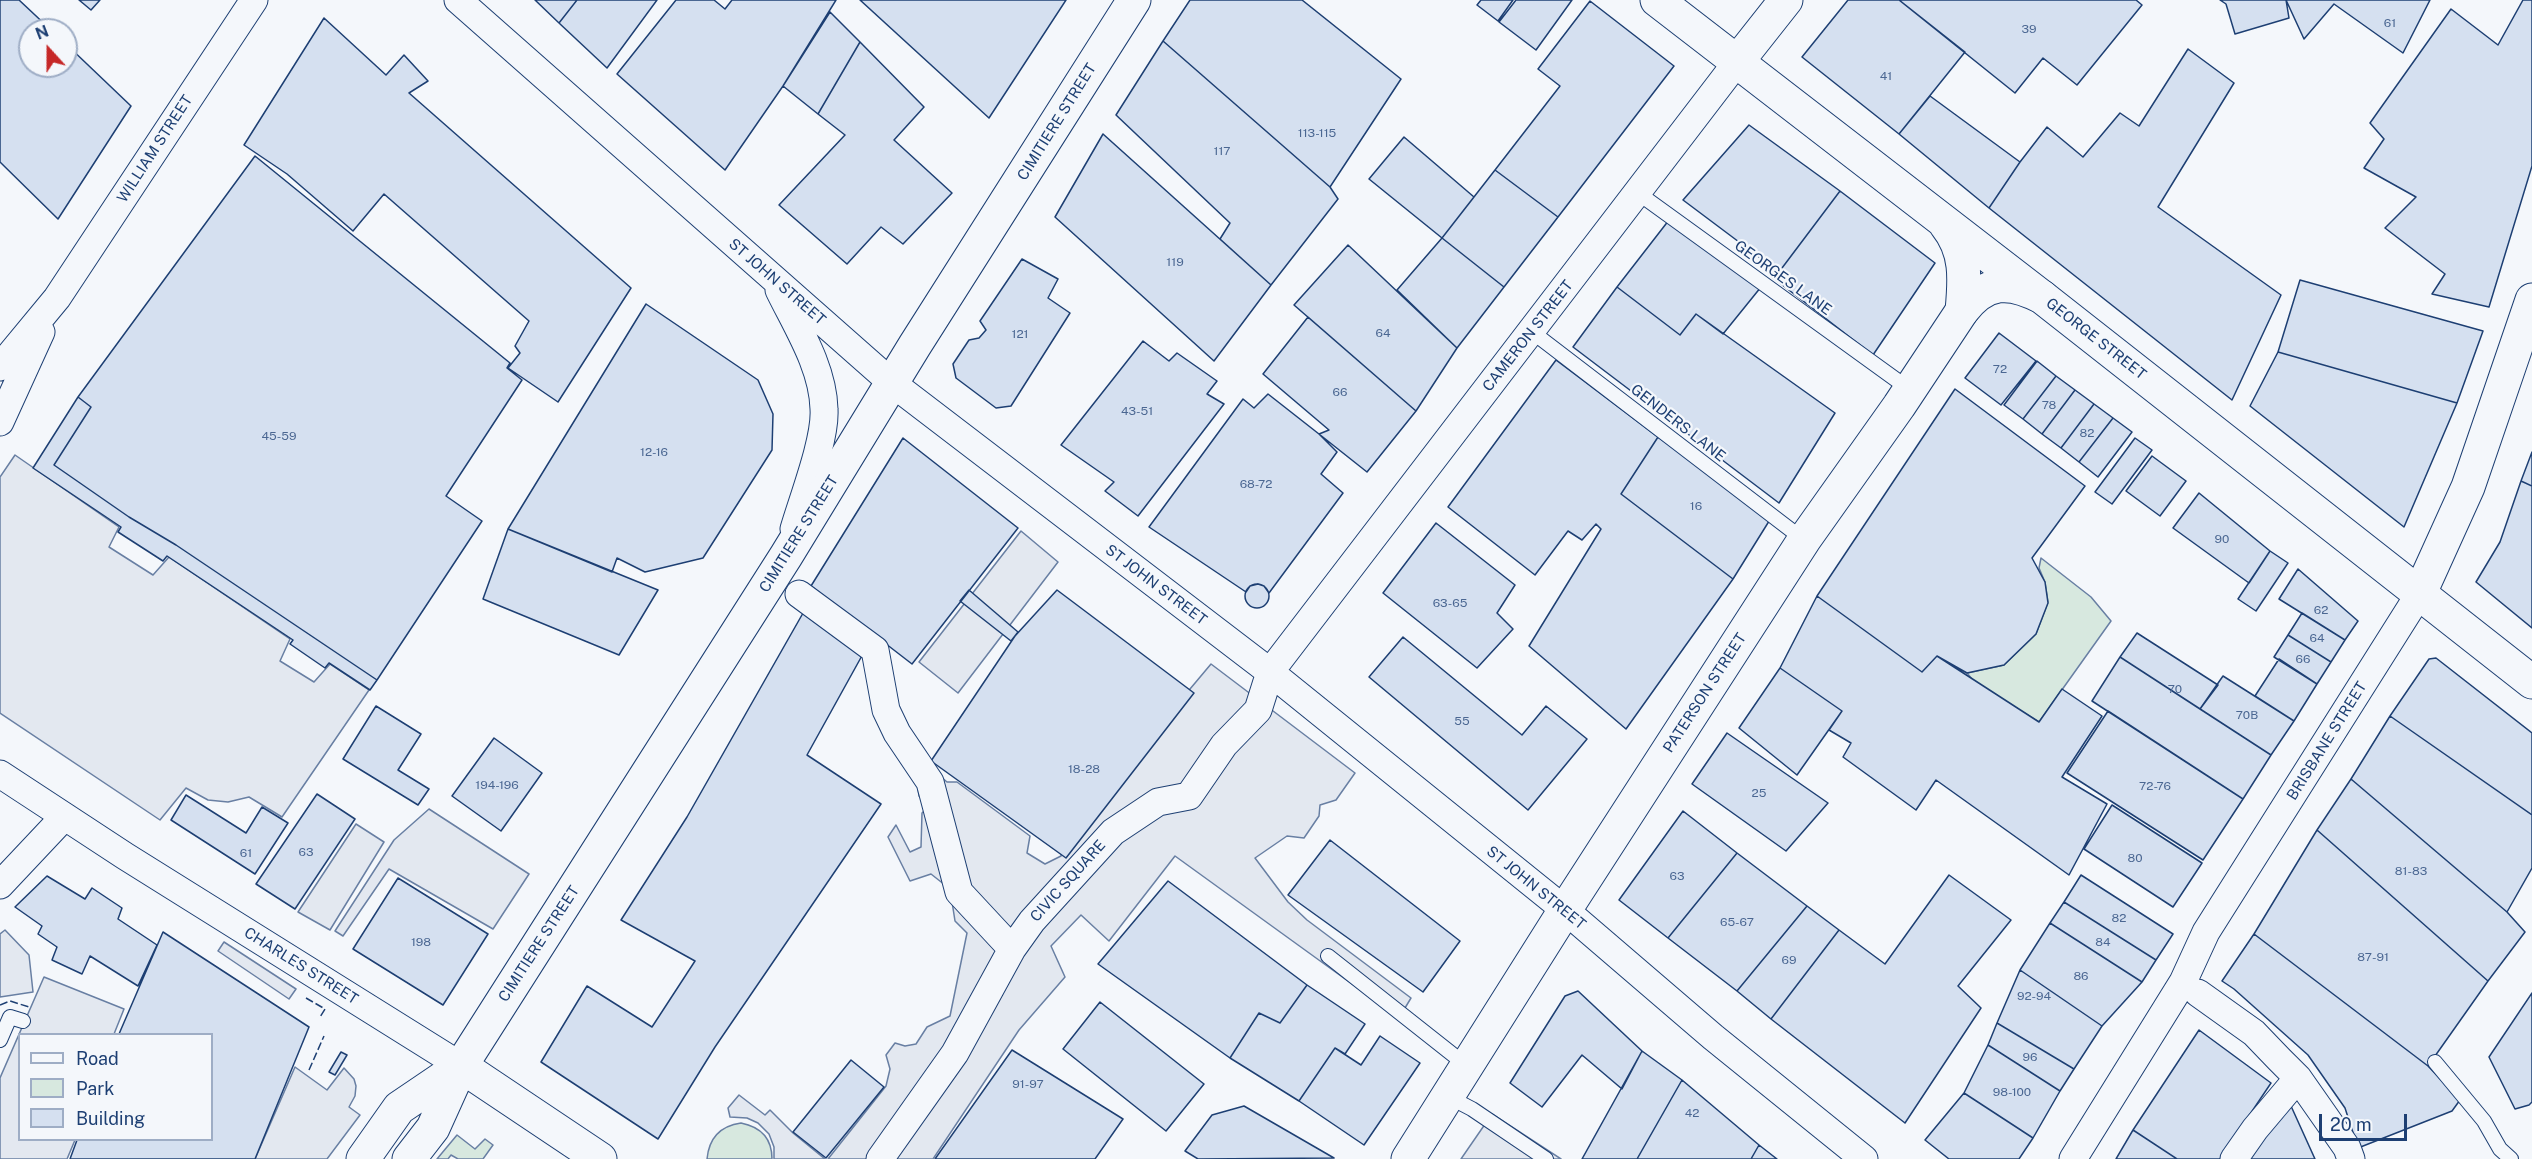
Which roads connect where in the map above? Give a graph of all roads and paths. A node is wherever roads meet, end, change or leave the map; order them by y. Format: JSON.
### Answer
{"nodes":[{"id":1,"x":254,"y":0,"type":"edge"},
{"id":2,"x":458,"y":0,"type":"edge"},
{"id":3,"x":1134,"y":0,"type":"edge"},
{"id":4,"x":1657,"y":0,"type":"edge"},
{"id":5,"x":1786,"y":0,"type":"edge"},
{"id":6,"x":1737,"y":62,"type":"junction"},
{"id":7,"x":1638,"y":193,"type":"junction"},
{"id":8,"x":1941,"y":219,"type":"junction"},
{"id":9,"x":774,"y":279,"type":"junction"},
{"id":10,"x":2042,"y":297,"type":"junction"},
{"id":11,"x":57,"y":298,"type":"junction"},
{"id":12,"x":2532,"y":300,"type":"edge"},
{"id":13,"x":1962,"y":311,"type":"junction"},
{"id":14,"x":1531,"y":331,"type":"junction"},
{"id":15,"x":0,"y":367,"type":"edge"},
{"id":16,"x":892,"y":383,"type":"junction"},
{"id":17,"x":1909,"y":389,"type":"junction"},
{"id":18,"x":0,"y":422,"type":"edge"},
{"id":19,"x":1804,"y":540,"type":"junction"},
{"id":20,"x":786,"y":556,"type":"junction"},
{"id":21,"x":799,"y":594,"type":"dead end"},
{"id":22,"x":2420,"y":594,"type":"junction"},
{"id":23,"x":1270,"y":672,"type":"junction"},
{"id":24,"x":2532,"y":682,"type":"edge"},
{"id":25,"x":0,"y":774,"type":"edge"},
{"id":26,"x":64,"y":817,"type":"junction"},
{"id":27,"x":0,"y":885,"type":"edge"},
{"id":28,"x":1565,"y":910,"type":"junction"},
{"id":29,"x":1012,"y":949,"type":"junction"},
{"id":30,"x":1328,"y":956,"type":"dead end"},
{"id":31,"x":2198,"y":993,"type":"dead end"},
{"id":32,"x":23,"y":1022,"type":"dead end"},
{"id":33,"x":0,"y":1040,"type":"edge"},
{"id":34,"x":2435,"y":1062,"type":"dead end"},
{"id":35,"x":1466,"y":1065,"type":"junction"},
{"id":36,"x":461,"y":1066,"type":"junction"},
{"id":37,"x":2298,"y":1078,"type":"junction"},
{"id":38,"x":1449,"y":1096,"type":"junction"},
{"id":39,"x":363,"y":1159,"type":"edge"},
{"id":40,"x":409,"y":1159,"type":"edge"},
{"id":41,"x":600,"y":1159,"type":"edge"},
{"id":42,"x":880,"y":1159,"type":"edge"},
{"id":43,"x":1408,"y":1159,"type":"edge"},
{"id":44,"x":1546,"y":1159,"type":"edge"},
{"id":45,"x":1864,"y":1159,"type":"edge"},
{"id":46,"x":2073,"y":1159,"type":"edge"},
{"id":47,"x":2234,"y":1159,"type":"edge"},
{"id":48,"x":2351,"y":1159,"type":"edge"},
{"id":49,"x":2511,"y":1159,"type":"edge"}],
"edges":[{"from":1,"to":11,"type":"street","name":"WILLIAM STREET"},
{"from":2,"to":9,"type":"street","name":"ST JOHN STREET"},
{"from":3,"to":16,"type":"main road","name":"CIMITIERE STREET"},
{"from":4,"to":6,"type":"main road","name":"GEORGE STREET"},
{"from":5,"to":6,"type":"main road","name":"CAMERON STREET"},
{"from":6,"to":7,"type":"street","name":"CAMERON STREET"},
{"from":6,"to":8,"type":"main road","name":"GEORGE STREET"},
{"from":7,"to":14,"type":"street","name":"CAMERON STREET"},
{"from":7,"to":17,"type":"lane","name":"GEORGES LANE"},
{"from":8,"to":10,"type":"main road","name":"GEORGE STREET"},
{"from":8,"to":13,"type":"main road"},
{"from":9,"to":16,"type":"street","name":"ST JOHN STREET"},
{"from":9,"to":20,"type":"street"},
{"from":10,"to":13,"type":"main road","name":"PATERSON STREET"},
{"from":10,"to":22,"type":"main road","name":"GEORGE STREET"},
{"from":11,"to":15,"type":"street","name":"WILLIAM STREET"},
{"from":11,"to":18,"type":"street","name":"WILLIAM STREET"},
{"from":12,"to":22,"type":"main road","name":"BRISBANE STREET"},
{"from":13,"to":17,"type":"main road","name":"PATERSON STREET"},
{"from":14,"to":19,"type":"lane","name":"GENDERS LANE"},
{"from":14,"to":23,"type":"street","name":"CAMERON STREET"},
{"from":16,"to":20,"type":"main road","name":"CIMITIERE STREET"},
{"from":16,"to":23,"type":"street","name":"ST JOHN STREET"},
{"from":17,"to":19,"type":"main road","name":"PATERSON STREET"},
{"from":19,"to":28,"type":"main road","name":"PATERSON STREET"},
{"from":20,"to":36,"type":"main road","name":"CIMITIERE STREET"},
{"from":21,"to":29,"type":"street"},
{"from":22,"to":24,"type":"main road","name":"GEORGE STREET"},
{"from":22,"to":46,"type":"street","name":"BRISBANE STREET"},
{"from":23,"to":28,"type":"street","name":"ST JOHN STREET"},
{"from":23,"to":29,"type":"street","name":"CIVIC SQUARE"},
{"from":25,"to":26,"type":"street","name":"CHARLES STREET"},
{"from":26,"to":27,"type":"street"},
{"from":26,"to":36,"type":"street","name":"CHARLES STREET"},
{"from":28,"to":35,"type":"main road","name":"PATERSON STREET"},
{"from":28,"to":45,"type":"street","name":"ST JOHN STREET"},
{"from":29,"to":42,"type":"street","name":"CIVIC SQUARE"},
{"from":30,"to":35,"type":"lane"},
{"from":31,"to":37,"type":"street"},
{"from":32,"to":33,"type":"lane"},
{"from":34,"to":49,"type":"lane"},
{"from":35,"to":38,"type":"main road","name":"PATERSON STREET"},
{"from":36,"to":39,"type":"main road","name":"CIMITIERE STREET"},
{"from":36,"to":40,"type":"main road","name":"CIMITIERE STREET"},
{"from":36,"to":41,"type":"main road","name":"CHARLES STREET"},
{"from":37,"to":47,"type":"street"},
{"from":37,"to":48,"type":"street"},
{"from":38,"to":43,"type":"main road","name":"PATERSON STREET"},
{"from":38,"to":44,"type":"lane"}]}
